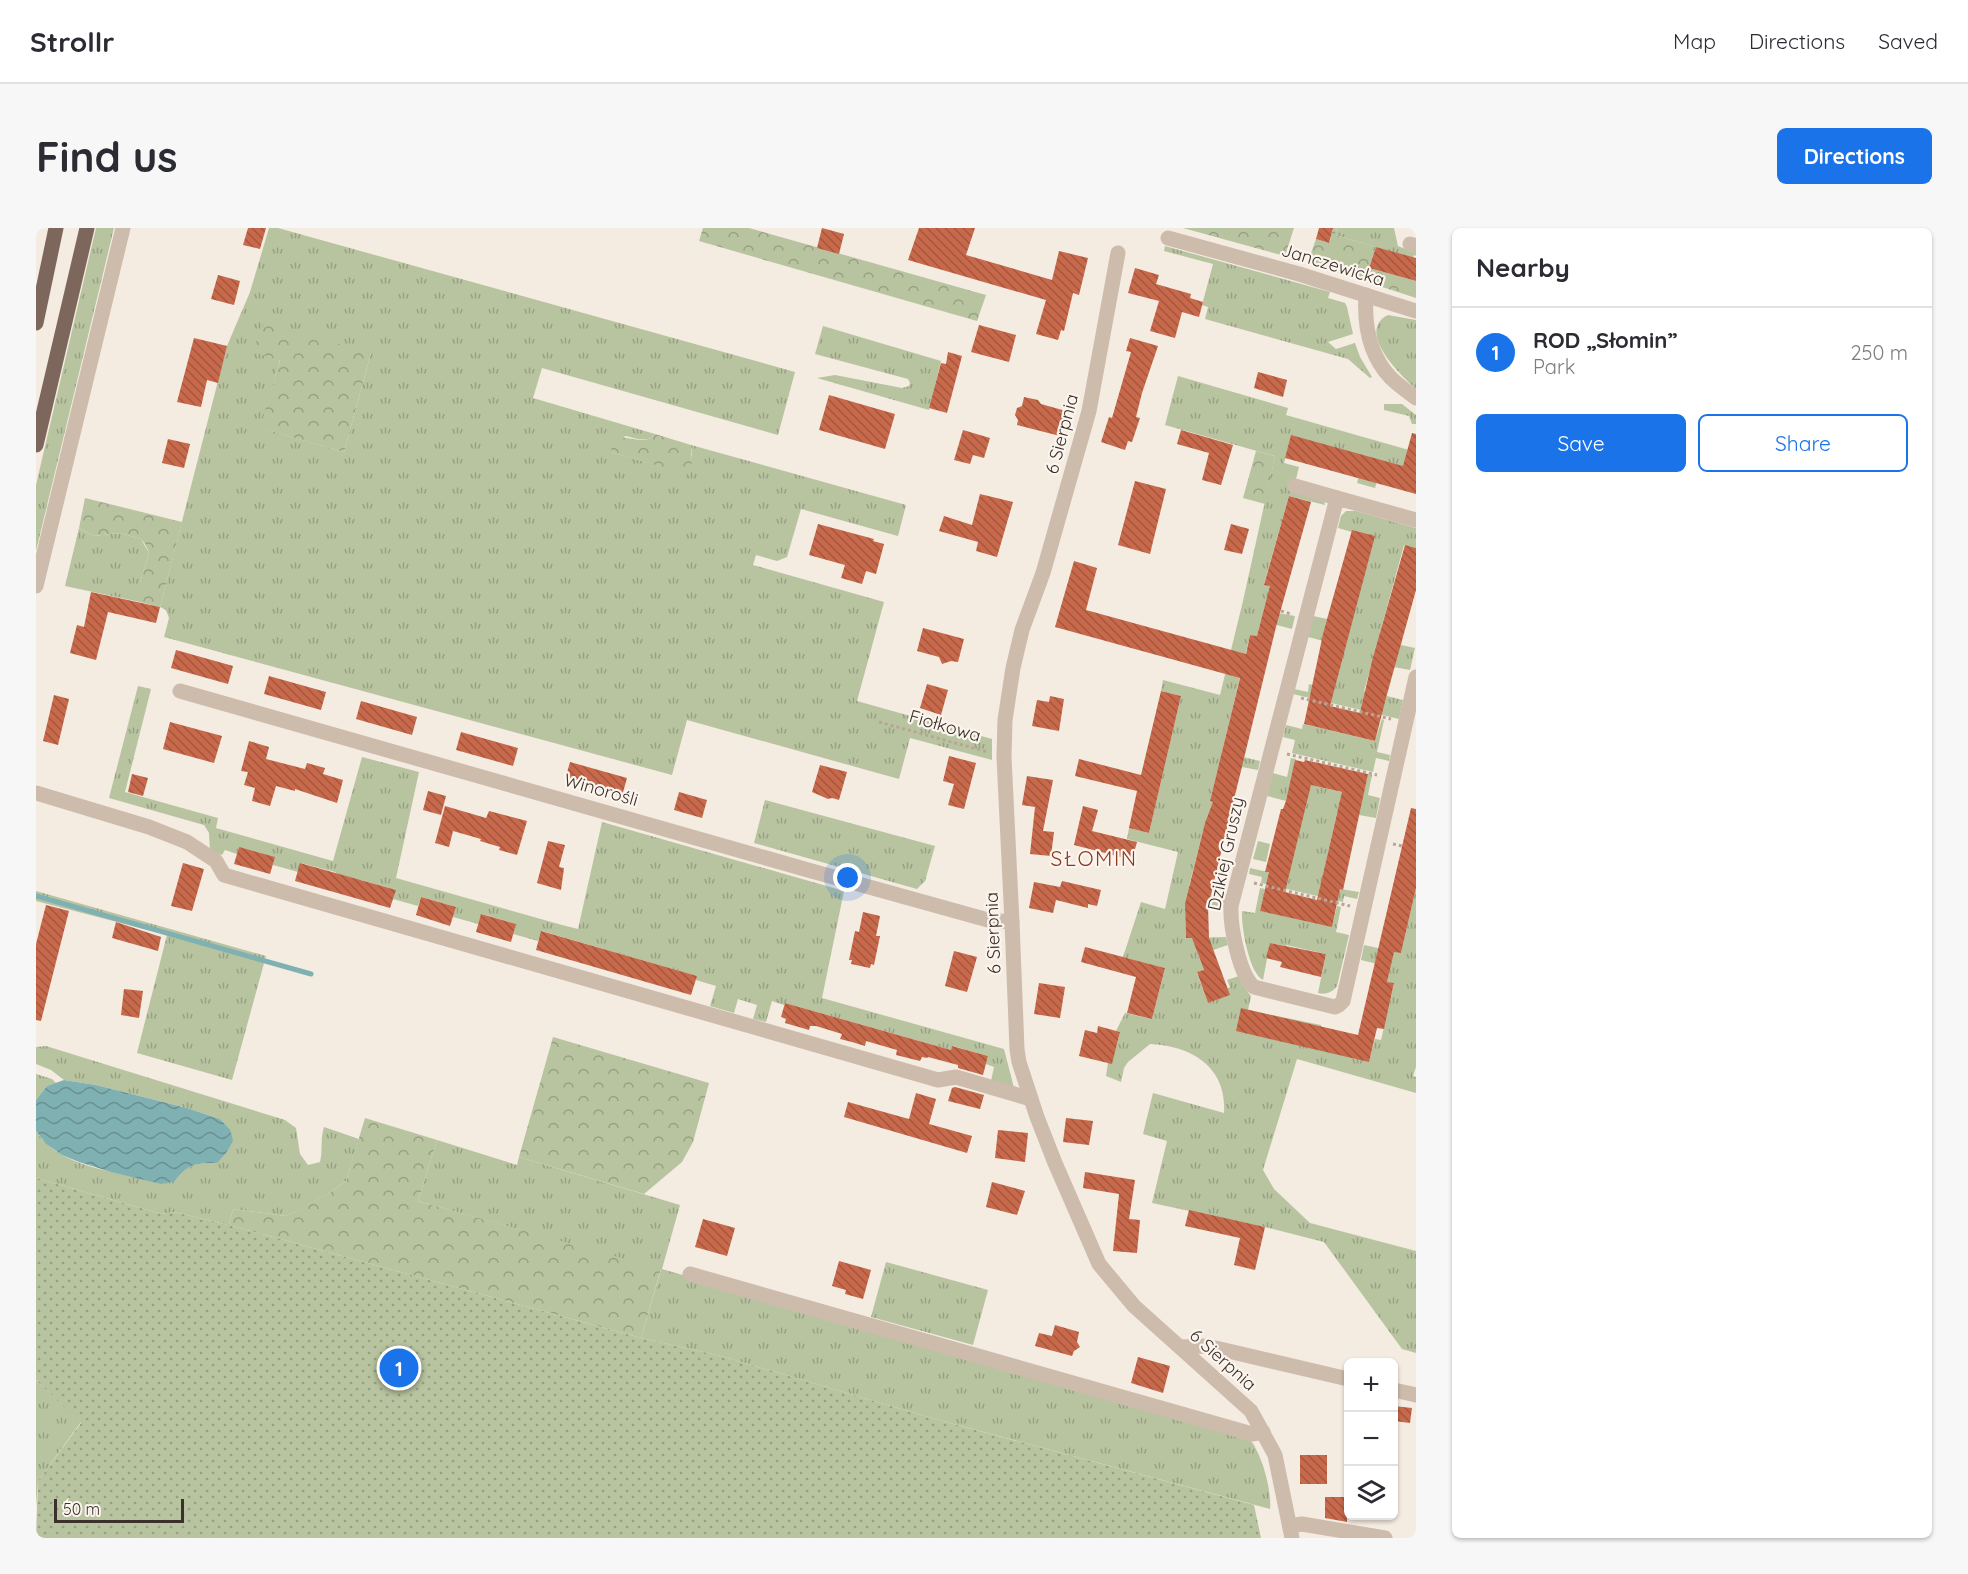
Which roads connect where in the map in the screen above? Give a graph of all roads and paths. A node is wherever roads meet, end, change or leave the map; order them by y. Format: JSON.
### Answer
{"nodes":[{"id":1,"x":56,"y":228,"type":"edge"},
{"id":2,"x":87,"y":228,"type":"edge"},
{"id":3,"x":123,"y":228,"type":"edge"},
{"id":4,"x":1168,"y":238,"type":"dead end"},
{"id":5,"x":1118,"y":254,"type":"dead end"},
{"id":6,"x":1366,"y":295,"type":"junction"},
{"id":7,"x":1416,"y":311,"type":"edge"},
{"id":8,"x":36,"y":324,"type":"edge"},
{"id":9,"x":1416,"y":398,"type":"edge"},
{"id":10,"x":36,"y":445,"type":"edge"},
{"id":11,"x":1295,"y":486,"type":"dead end"},
{"id":12,"x":1337,"y":498,"type":"junction"},
{"id":13,"x":1416,"y":520,"type":"edge"},
{"id":14,"x":36,"y":586,"type":"edge"},
{"id":15,"x":1416,"y":677,"type":"edge"},
{"id":16,"x":180,"y":691,"type":"dead end"},
{"id":17,"x":1285,"y":694,"type":"junction"},
{"id":18,"x":879,"y":722,"type":"dead end"},
{"id":19,"x":1405,"y":723,"type":"junction"},
{"id":20,"x":1271,"y":750,"type":"junction"},
{"id":21,"x":1004,"y":757,"type":"junction"},
{"id":22,"x":1393,"y":778,"type":"junction"},
{"id":23,"x":36,"y":793,"type":"edge"},
{"id":24,"x":1238,"y":879,"type":"junction"},
{"id":25,"x":1364,"y":909,"type":"junction"},
{"id":26,"x":1012,"y":922,"type":"junction"},
{"id":27,"x":1031,"y":1099,"type":"junction"},
{"id":28,"x":690,"y":1274,"type":"dead end"},
{"id":29,"x":1181,"y":1347,"type":"junction"},
{"id":30,"x":1344,"y":1378,"type":"edge"},
{"id":31,"x":1398,"y":1391,"type":"edge"},
{"id":32,"x":1416,"y":1395,"type":"edge"},
{"id":33,"x":1263,"y":1432,"type":"junction"},
{"id":34,"x":1291,"y":1532,"type":"edge"},
{"id":35,"x":1385,"y":1538,"type":"edge"}],
"edges":[{"from":1,"to":8,"type":"main road"},
{"from":2,"to":10,"type":"main road"},
{"from":3,"to":14,"type":"street"},
{"from":4,"to":6,"type":"street","name":"Janczewicka"},
{"from":5,"to":21,"type":"street","name":"6 Sierpnia"},
{"from":6,"to":7,"type":"street","name":"Janczewicka"},
{"from":6,"to":9,"type":"street"},
{"from":11,"to":12,"type":"street"},
{"from":12,"to":13,"type":"street"},
{"from":12,"to":17,"type":"street","name":"Dzikiej Gruszy"},
{"from":15,"to":19,"type":"street","name":"Dzikiej Gruszy"},
{"from":16,"to":26,"type":"street","name":"Winorośli"},
{"from":17,"to":19,"type":"path"},
{"from":17,"to":20,"type":"street","name":"Dzikiej Gruszy"},
{"from":18,"to":21,"type":"path","name":"Fiołkowa"},
{"from":19,"to":22,"type":"street","name":"Dzikiej Gruszy"},
{"from":20,"to":22,"type":"path"},
{"from":20,"to":24,"type":"street","name":"Dzikiej Gruszy"},
{"from":21,"to":26,"type":"street","name":"6 Sierpnia"},
{"from":22,"to":25,"type":"street","name":"Dzikiej Gruszy"},
{"from":23,"to":27,"type":"street"},
{"from":24,"to":25,"type":"path"},
{"from":24,"to":25,"type":"street","name":"Dzikiej Gruszy"},
{"from":26,"to":27,"type":"street","name":"6 Sierpnia"},
{"from":27,"to":29,"type":"street","name":"6 Sierpnia"},
{"from":28,"to":33,"type":"street"},
{"from":29,"to":30,"type":"street"},
{"from":29,"to":33,"type":"street","name":"6 Sierpnia"},
{"from":31,"to":32,"type":"street"},
{"from":33,"to":34,"type":"street","name":"6 Sierpnia"},
{"from":34,"to":35,"type":"street"}]}
